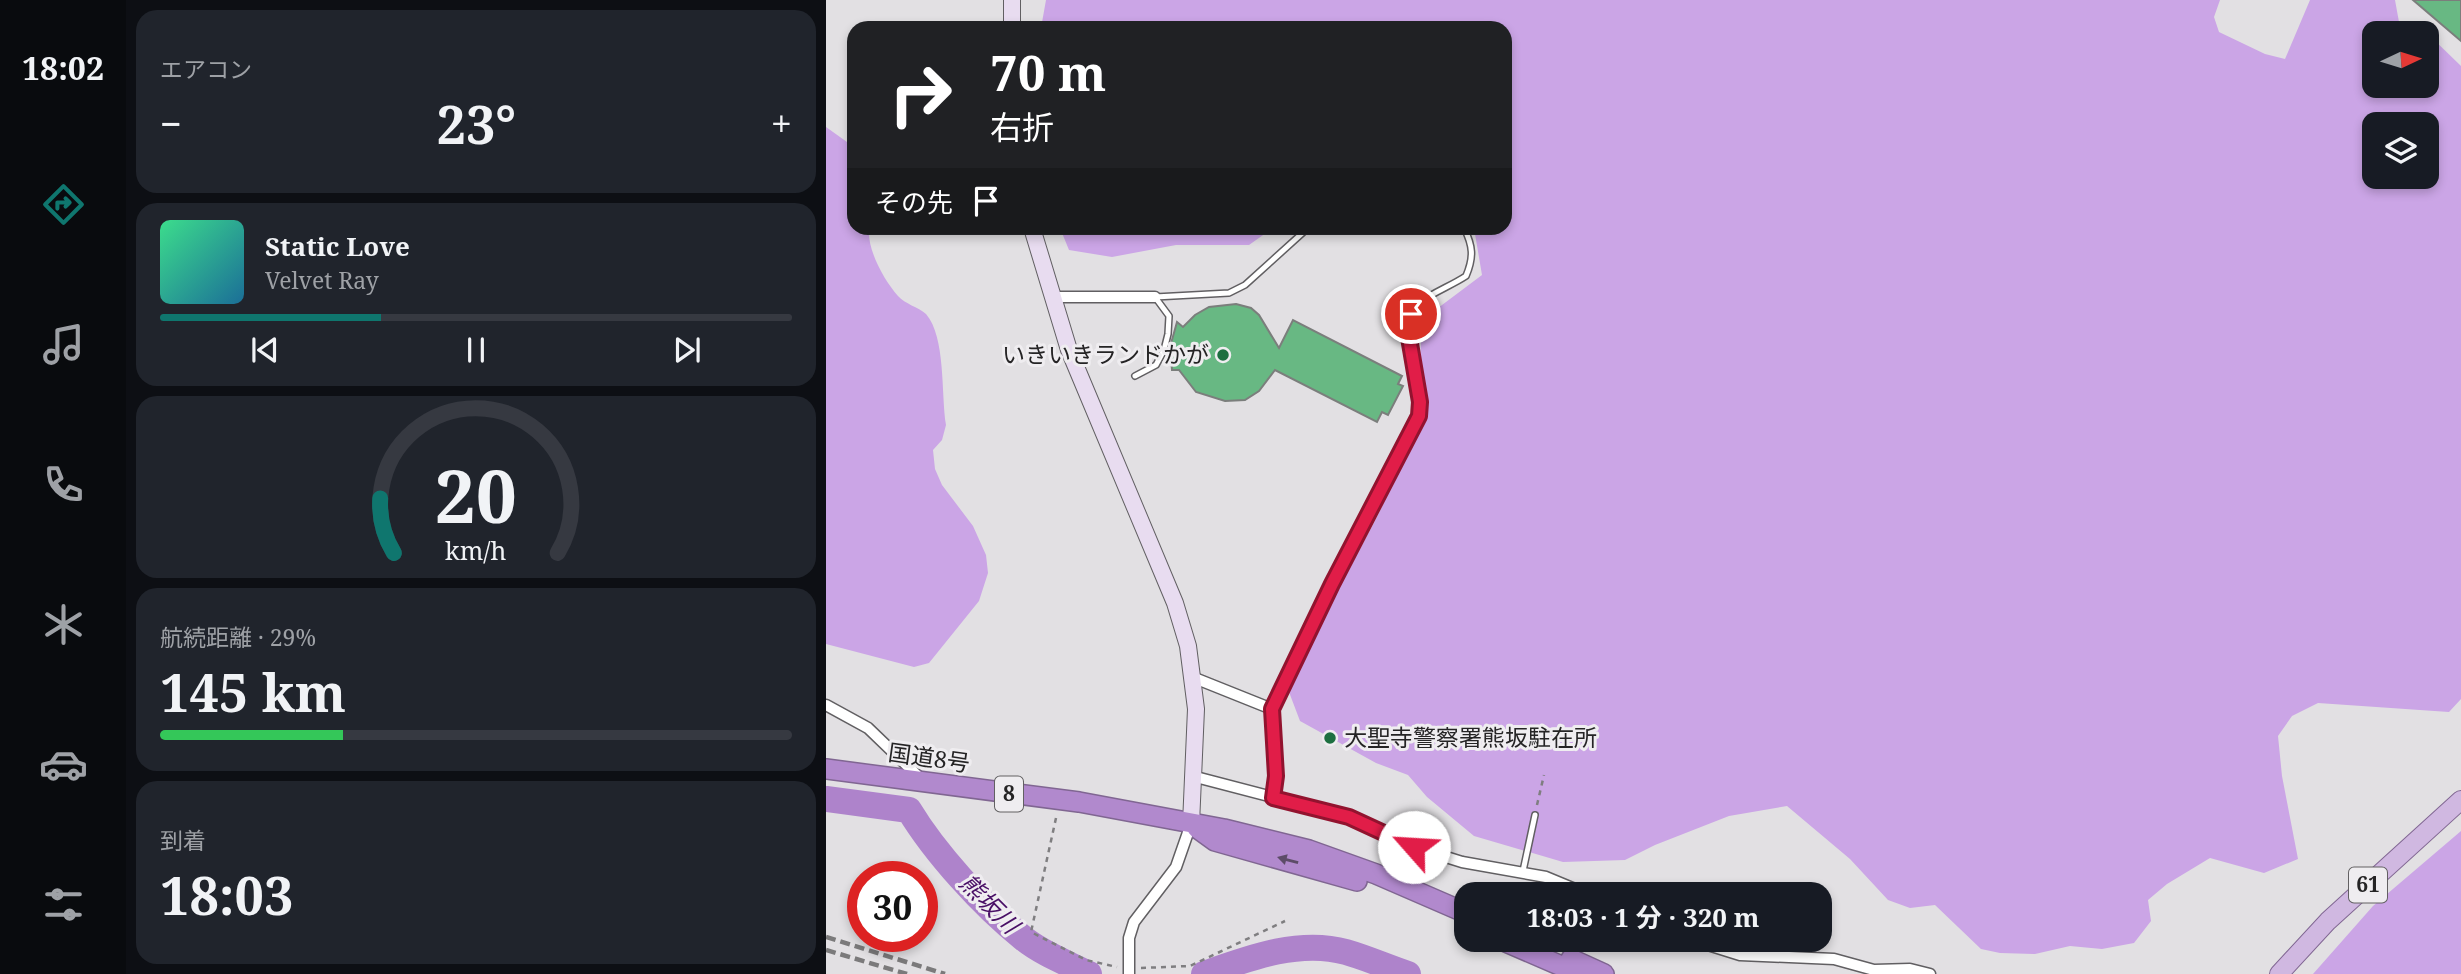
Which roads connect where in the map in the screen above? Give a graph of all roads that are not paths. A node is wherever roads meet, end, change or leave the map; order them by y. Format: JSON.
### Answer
{"nodes":[{"id":1,"x":1012,"y":0,"type":"edge"},
{"id":2,"x":1012,"y":21,"type":"edge"},
{"id":3,"x":1034,"y":235,"type":"edge"},
{"id":4,"x":1300,"y":235,"type":"edge"},
{"id":5,"x":1468,"y":235,"type":"edge"},
{"id":6,"x":1052,"y":297,"type":"junction"},
{"id":7,"x":1154,"y":297,"type":"junction"},
{"id":8,"x":1135,"y":376,"type":"dead end"},
{"id":9,"x":1192,"y":677,"type":"junction"},
{"id":10,"x":826,"y":705,"type":"edge"},
{"id":11,"x":1272,"y":709,"type":"junction"},
{"id":12,"x":826,"y":769,"type":"edge"},
{"id":13,"x":1192,"y":776,"type":"junction"},
{"id":14,"x":923,"y":781,"type":"junction"},
{"id":15,"x":1273,"y":798,"type":"junction"},
{"id":16,"x":2461,"y":800,"type":"edge"},
{"id":17,"x":1535,"y":815,"type":"road end"},
{"id":18,"x":1191,"y":824,"type":"junction"},
{"id":19,"x":1523,"y":871,"type":"junction"},
{"id":20,"x":1558,"y":882,"type":"edge"},
{"id":21,"x":1454,"y":908,"type":"edge"},
{"id":22,"x":1454,"y":920,"type":"edge"},
{"id":23,"x":1529,"y":952,"type":"edge"},
{"id":24,"x":1555,"y":952,"type":"edge"},
{"id":25,"x":1730,"y":952,"type":"edge"},
{"id":26,"x":1129,"y":974,"type":"edge"},
{"id":27,"x":1580,"y":974,"type":"edge"},
{"id":28,"x":1604,"y":974,"type":"edge"},
{"id":29,"x":1930,"y":974,"type":"edge"},
{"id":30,"x":2279,"y":974,"type":"edge"}],
"edges":[{"from":1,"to":2,"type":"street"},
{"from":3,"to":6,"type":"street"},
{"from":4,"to":7,"type":"lane"},
{"from":5,"to":11,"type":"lane"},
{"from":6,"to":7,"type":"street"},
{"from":6,"to":9,"type":"street"},
{"from":7,"to":8,"type":"lane"},
{"from":9,"to":11,"type":"street"},
{"from":9,"to":13,"type":"street"},
{"from":10,"to":14,"type":"street"},
{"from":11,"to":15,"type":"street"},
{"from":12,"to":14,"type":"highway","name":"国道8号","number":"8"},
{"from":13,"to":15,"type":"street"},
{"from":13,"to":18,"type":"street"},
{"from":14,"to":18,"type":"highway","name":"国道8号","number":"8"},
{"from":15,"to":19,"type":"street"},
{"from":16,"to":30,"type":"main road","number":"61"},
{"from":17,"to":19,"type":"lane"},
{"from":18,"to":21,"type":"highway","name":"国道8号","number":"8"},
{"from":22,"to":18,"type":"highway","name":"国道8号","number":"8","one_way":true},
{"from":18,"to":26,"type":"street"},
{"from":19,"to":20,"type":"street"},
{"from":23,"to":27,"type":"highway"},
{"from":24,"to":28,"type":"highway"},
{"from":25,"to":29,"type":"street"}]}
